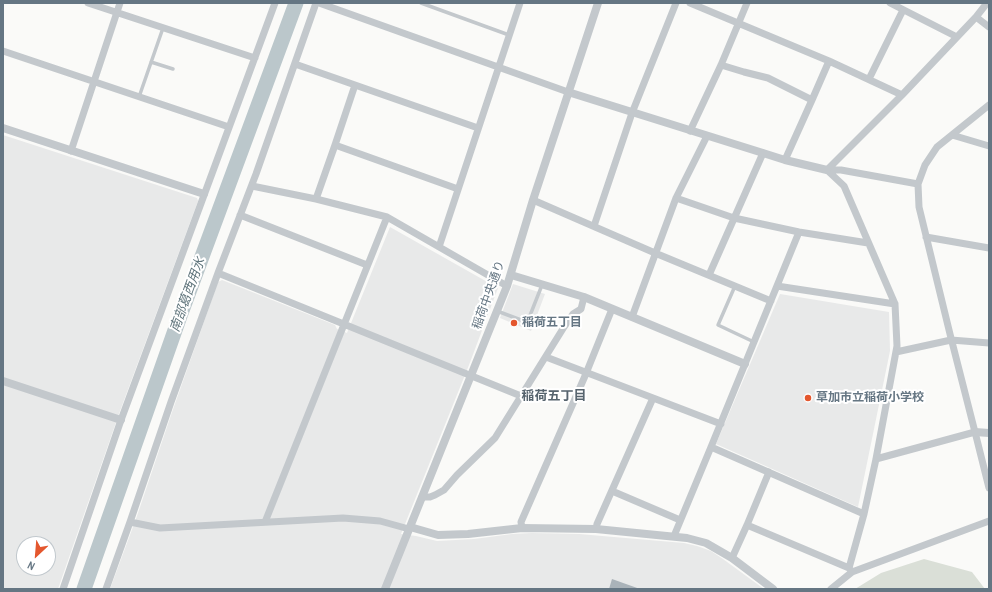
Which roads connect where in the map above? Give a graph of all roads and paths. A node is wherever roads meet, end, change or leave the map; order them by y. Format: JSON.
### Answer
{"nodes":[{"id":1,"x":88,"y":3,"type":"edge"},
{"id":2,"x":120,"y":3,"type":"edge"},
{"id":3,"x":275,"y":3,"type":"edge"},
{"id":4,"x":316,"y":3,"type":"edge"},
{"id":5,"x":319,"y":3,"type":"edge"},
{"id":6,"x":421,"y":3,"type":"edge"},
{"id":7,"x":520,"y":3,"type":"edge"},
{"id":8,"x":598,"y":3,"type":"edge"},
{"id":9,"x":676,"y":3,"type":"edge"},
{"id":10,"x":690,"y":3,"type":"edge"},
{"id":11,"x":747,"y":3,"type":"edge"},
{"id":12,"x":890,"y":3,"type":"edge"},
{"id":13,"x":988,"y":3,"type":"edge"},
{"id":14,"x":903,"y":10,"type":"junction"},
{"id":15,"x":117,"y":12,"type":"junction"},
{"id":16,"x":976,"y":17,"type":"junction"},
{"id":17,"x":738,"y":23,"type":"junction"},
{"id":18,"x":989,"y":27,"type":"edge"},
{"id":19,"x":163,"y":28,"type":"junction"},
{"id":20,"x":509,"y":35,"type":"junction"},
{"id":21,"x":957,"y":37,"type":"junction"},
{"id":22,"x":3,"y":52,"type":"edge"},
{"id":23,"x":255,"y":58,"type":"junction"},
{"id":24,"x":829,"y":60,"type":"junction"},
{"id":25,"x":151,"y":62,"type":"junction"},
{"id":26,"x":295,"y":64,"type":"junction"},
{"id":27,"x":721,"y":65,"type":"junction"},
{"id":28,"x":498,"y":67,"type":"junction"},
{"id":29,"x":173,"y":69,"type":"dead end"},
{"id":30,"x":869,"y":80,"type":"junction"},
{"id":31,"x":94,"y":82,"type":"junction"},
{"id":32,"x":355,"y":85,"type":"junction"},
{"id":33,"x":568,"y":92,"type":"junction"},
{"id":34,"x":902,"y":95,"type":"junction"},
{"id":35,"x":139,"y":97,"type":"junction"},
{"id":36,"x":812,"y":100,"type":"junction"},
{"id":37,"x":989,"y":104,"type":"edge"},
{"id":38,"x":632,"y":113,"type":"junction"},
{"id":39,"x":229,"y":127,"type":"junction"},
{"id":40,"x":3,"y":128,"type":"edge"},
{"id":41,"x":478,"y":128,"type":"junction"},
{"id":42,"x":690,"y":131,"type":"junction"},
{"id":43,"x":952,"y":135,"type":"junction"},
{"id":44,"x":707,"y":136,"type":"junction"},
{"id":45,"x":335,"y":145,"type":"junction"},
{"id":46,"x":989,"y":146,"type":"edge"},
{"id":47,"x":71,"y":151,"type":"junction"},
{"id":48,"x":763,"y":153,"type":"junction"},
{"id":49,"x":785,"y":160,"type":"junction"},
{"id":50,"x":827,"y":170,"type":"junction"},
{"id":51,"x":918,"y":184,"type":"junction"},
{"id":52,"x":252,"y":186,"type":"junction"},
{"id":53,"x":458,"y":189,"type":"junction"},
{"id":54,"x":204,"y":194,"type":"junction"},
{"id":55,"x":676,"y":198,"type":"junction"},
{"id":56,"x":316,"y":199,"type":"junction"},
{"id":57,"x":533,"y":200,"type":"junction"},
{"id":58,"x":240,"y":215,"type":"junction"},
{"id":59,"x":387,"y":217,"type":"junction"},
{"id":60,"x":734,"y":218,"type":"junction"},
{"id":61,"x":594,"y":226,"type":"junction"},
{"id":62,"x":799,"y":232,"type":"junction"},
{"id":63,"x":926,"y":237,"type":"junction"},
{"id":64,"x":868,"y":244,"type":"junction"},
{"id":65,"x":439,"y":247,"type":"junction"},
{"id":66,"x":989,"y":248,"type":"edge"},
{"id":67,"x":655,"y":253,"type":"junction"},
{"id":68,"x":367,"y":265,"type":"junction"},
{"id":69,"x":218,"y":273,"type":"junction"},
{"id":70,"x":709,"y":275,"type":"junction"},
{"id":71,"x":511,"y":276,"type":"junction"},
{"id":72,"x":542,"y":285,"type":"junction"},
{"id":73,"x":507,"y":286,"type":"junction"},
{"id":74,"x":735,"y":286,"type":"junction"},
{"id":75,"x":777,"y":286,"type":"junction"},
{"id":76,"x":584,"y":297,"type":"junction"},
{"id":77,"x":771,"y":301,"type":"junction"},
{"id":78,"x":895,"y":304,"type":"junction"},
{"id":79,"x":612,"y":309,"type":"junction"},
{"id":80,"x":497,"y":311,"type":"junction"},
{"id":81,"x":632,"y":317,"type":"junction"},
{"id":82,"x":344,"y":324,"type":"junction"},
{"id":83,"x":951,"y":340,"type":"junction"},
{"id":84,"x":754,"y":342,"type":"junction"},
{"id":85,"x":989,"y":343,"type":"edge"},
{"id":86,"x":896,"y":352,"type":"junction"},
{"id":87,"x":546,"y":357,"type":"junction"},
{"id":88,"x":745,"y":364,"type":"junction"},
{"id":89,"x":586,"y":372,"type":"junction"},
{"id":90,"x":472,"y":376,"type":"junction"},
{"id":91,"x":3,"y":381,"type":"edge"},
{"id":92,"x":521,"y":396,"type":"junction"},
{"id":93,"x":653,"y":398,"type":"junction"},
{"id":94,"x":121,"y":420,"type":"junction"},
{"id":95,"x":721,"y":424,"type":"junction"},
{"id":96,"x":975,"y":432,"type":"junction"},
{"id":97,"x":989,"y":433,"type":"edge"},
{"id":98,"x":711,"y":447,"type":"junction"},
{"id":99,"x":876,"y":458,"type":"junction"},
{"id":100,"x":768,"y":472,"type":"junction"},
{"id":101,"x":989,"y":488,"type":"edge"},
{"id":102,"x":612,"y":491,"type":"junction"},
{"id":103,"x":422,"y":497,"type":"junction"},
{"id":104,"x":864,"y":514,"type":"junction"},
{"id":105,"x":680,"y":520,"type":"junction"},
{"id":106,"x":989,"y":520,"type":"edge"},
{"id":107,"x":130,"y":522,"type":"junction"},
{"id":108,"x":265,"y":522,"type":"junction"},
{"id":109,"x":747,"y":525,"type":"junction"},
{"id":110,"x":410,"y":528,"type":"junction"},
{"id":111,"x":522,"y":528,"type":"junction"},
{"id":112,"x":596,"y":529,"type":"junction"},
{"id":113,"x":674,"y":536,"type":"junction"},
{"id":114,"x":732,"y":558,"type":"junction"},
{"id":115,"x":850,"y":570,"type":"junction"},
{"id":116,"x":63,"y":589,"type":"edge"},
{"id":117,"x":106,"y":589,"type":"edge"},
{"id":118,"x":385,"y":589,"type":"edge"},
{"id":119,"x":773,"y":589,"type":"edge"},
{"id":120,"x":831,"y":589,"type":"edge"}],
"edges":[{"from":1,"to":15,"type":"street"},
{"from":2,"to":15,"type":"street"},
{"from":3,"to":23,"type":"street"},
{"from":4,"to":26,"type":"street"},
{"from":5,"to":28,"type":"street"},
{"from":6,"to":20,"type":"lane"},
{"from":7,"to":20,"type":"street"},
{"from":8,"to":33,"type":"street","name":"稲荷中央通り"},
{"from":9,"to":38,"type":"street"},
{"from":10,"to":17,"type":"street"},
{"from":11,"to":17,"type":"street"},
{"from":12,"to":14,"type":"street"},
{"from":13,"to":16,"type":"street"},
{"from":14,"to":21,"type":"street"},
{"from":14,"to":30,"type":"street"},
{"from":15,"to":19,"type":"street"},
{"from":15,"to":31,"type":"street"},
{"from":16,"to":18,"type":"street"},
{"from":16,"to":21,"type":"street"},
{"from":17,"to":24,"type":"street"},
{"from":17,"to":27,"type":"street"},
{"from":19,"to":23,"type":"street"},
{"from":19,"to":25,"type":"lane"},
{"from":20,"to":28,"type":"street"},
{"from":21,"to":34,"type":"street"},
{"from":22,"to":31,"type":"street"},
{"from":23,"to":39,"type":"street"},
{"from":24,"to":30,"type":"street"},
{"from":24,"to":36,"type":"street"},
{"from":25,"to":29,"type":"lane"},
{"from":25,"to":35,"type":"lane"},
{"from":26,"to":32,"type":"street"},
{"from":26,"to":52,"type":"street"},
{"from":27,"to":36,"type":"street"},
{"from":27,"to":42,"type":"street"},
{"from":28,"to":33,"type":"street"},
{"from":28,"to":41,"type":"street"},
{"from":30,"to":34,"type":"street"},
{"from":31,"to":35,"type":"street"},
{"from":31,"to":47,"type":"street"},
{"from":32,"to":41,"type":"street"},
{"from":32,"to":45,"type":"street"},
{"from":33,"to":38,"type":"street"},
{"from":33,"to":57,"type":"street","name":"稲荷中央通り"},
{"from":34,"to":50,"type":"street"},
{"from":35,"to":39,"type":"street"},
{"from":36,"to":49,"type":"street"},
{"from":37,"to":43,"type":"street"},
{"from":38,"to":42,"type":"street"},
{"from":38,"to":61,"type":"street"},
{"from":39,"to":54,"type":"street"},
{"from":40,"to":47,"type":"street"},
{"from":41,"to":53,"type":"street"},
{"from":42,"to":44,"type":"street"},
{"from":43,"to":46,"type":"street"},
{"from":43,"to":51,"type":"street"},
{"from":44,"to":48,"type":"street"},
{"from":44,"to":55,"type":"street"},
{"from":45,"to":53,"type":"street"},
{"from":45,"to":56,"type":"street"},
{"from":47,"to":54,"type":"street"},
{"from":48,"to":49,"type":"street"},
{"from":48,"to":60,"type":"street"},
{"from":49,"to":50,"type":"street"},
{"from":50,"to":51,"type":"street"},
{"from":50,"to":64,"type":"street"},
{"from":51,"to":63,"type":"street"},
{"from":52,"to":56,"type":"street"},
{"from":52,"to":58,"type":"street"},
{"from":53,"to":65,"type":"street"},
{"from":54,"to":94,"type":"street"},
{"from":55,"to":60,"type":"street"},
{"from":55,"to":67,"type":"street"},
{"from":56,"to":59,"type":"street"},
{"from":57,"to":61,"type":"street"},
{"from":57,"to":71,"type":"street","name":"稲荷中央通り"},
{"from":58,"to":68,"type":"street"},
{"from":58,"to":69,"type":"street"},
{"from":59,"to":65,"type":"street"},
{"from":59,"to":68,"type":"street"},
{"from":60,"to":62,"type":"street"},
{"from":60,"to":70,"type":"street"},
{"from":61,"to":67,"type":"street"},
{"from":62,"to":64,"type":"street"},
{"from":62,"to":75,"type":"street"},
{"from":63,"to":66,"type":"street"},
{"from":63,"to":83,"type":"street"},
{"from":64,"to":78,"type":"street"},
{"from":65,"to":73,"type":"street"},
{"from":67,"to":70,"type":"street"},
{"from":67,"to":81,"type":"street"},
{"from":68,"to":82,"type":"street"},
{"from":69,"to":82,"type":"street"},
{"from":69,"to":107,"type":"street"},
{"from":70,"to":74,"type":"street"},
{"from":71,"to":72,"type":"street"},
{"from":71,"to":73,"type":"street","name":"稲荷中央通り"},
{"from":72,"to":76,"type":"street"},
{"from":72,"to":80,"type":"lane"},
{"from":73,"to":80,"type":"street","name":"稲荷中央通り"},
{"from":74,"to":77,"type":"street"},
{"from":74,"to":84,"type":"lane"},
{"from":75,"to":77,"type":"street"},
{"from":75,"to":78,"type":"street"},
{"from":76,"to":79,"type":"street"},
{"from":76,"to":87,"type":"street"},
{"from":77,"to":84,"type":"street"},
{"from":78,"to":86,"type":"street"},
{"from":79,"to":81,"type":"street"},
{"from":79,"to":89,"type":"street"},
{"from":80,"to":90,"type":"street","name":"稲荷中央通り"},
{"from":81,"to":88,"type":"street"},
{"from":82,"to":90,"type":"street"},
{"from":82,"to":108,"type":"street"},
{"from":83,"to":85,"type":"street"},
{"from":83,"to":86,"type":"street"},
{"from":83,"to":96,"type":"street"},
{"from":84,"to":88,"type":"street"},
{"from":86,"to":99,"type":"street"},
{"from":87,"to":89,"type":"street"},
{"from":87,"to":92,"type":"street"},
{"from":88,"to":95,"type":"street"},
{"from":89,"to":93,"type":"street"},
{"from":89,"to":111,"type":"street"},
{"from":90,"to":92,"type":"street"},
{"from":90,"to":103,"type":"street","name":"稲荷中央通り"},
{"from":91,"to":94,"type":"street"},
{"from":92,"to":103,"type":"street"},
{"from":93,"to":95,"type":"street"},
{"from":93,"to":102,"type":"street"},
{"from":94,"to":116,"type":"street"},
{"from":95,"to":98,"type":"street"},
{"from":96,"to":97,"type":"street"},
{"from":96,"to":99,"type":"street"},
{"from":96,"to":101,"type":"street"},
{"from":98,"to":100,"type":"street"},
{"from":98,"to":105,"type":"street"},
{"from":99,"to":104,"type":"street"},
{"from":100,"to":104,"type":"street"},
{"from":100,"to":109,"type":"street"},
{"from":102,"to":105,"type":"street"},
{"from":102,"to":112,"type":"street"},
{"from":103,"to":110,"type":"street","name":"稲荷中央通り"},
{"from":104,"to":115,"type":"street"},
{"from":105,"to":113,"type":"street"},
{"from":106,"to":115,"type":"street"},
{"from":107,"to":108,"type":"street"},
{"from":107,"to":117,"type":"street"},
{"from":108,"to":110,"type":"street"},
{"from":109,"to":114,"type":"street"},
{"from":109,"to":115,"type":"street"},
{"from":110,"to":111,"type":"street"},
{"from":110,"to":118,"type":"street","name":"稲荷中央通り"},
{"from":111,"to":112,"type":"street"},
{"from":112,"to":113,"type":"street"},
{"from":113,"to":114,"type":"street"},
{"from":114,"to":119,"type":"street"},
{"from":115,"to":120,"type":"street"}]}
